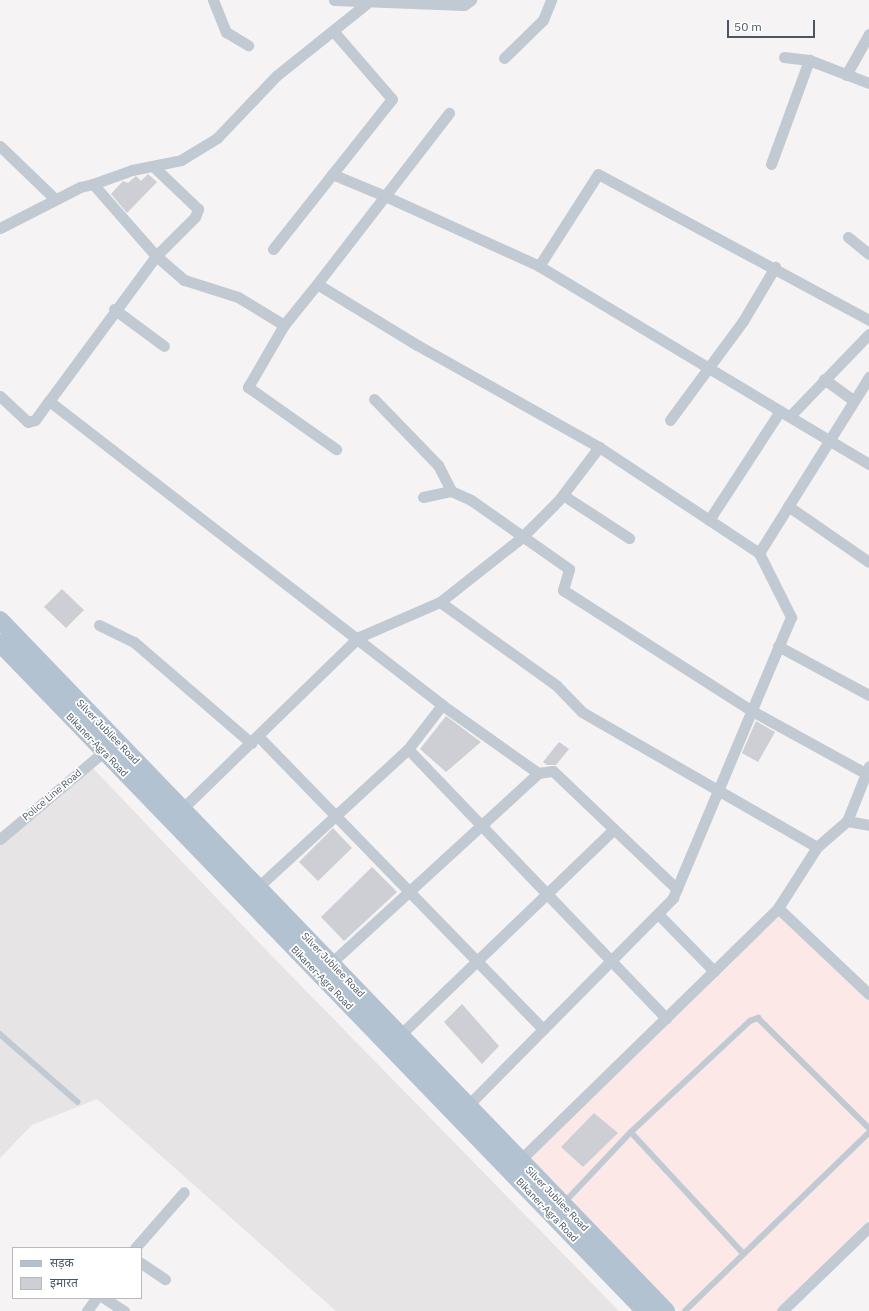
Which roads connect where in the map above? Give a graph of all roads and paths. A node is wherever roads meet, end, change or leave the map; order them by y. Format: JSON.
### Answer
{"nodes":[{"id":1,"x":213,"y":0,"type":"edge"},
{"id":2,"x":334,"y":0,"type":"edge"},
{"id":3,"x":471,"y":0,"type":"edge"},
{"id":4,"x":551,"y":0,"type":"edge"},
{"id":5,"x":400,"y":2,"type":"edge"},
{"id":6,"x":366,"y":4,"type":"junction"},
{"id":7,"x":333,"y":31,"type":"junction"},
{"id":8,"x":869,"y":34,"type":"edge"},
{"id":9,"x":248,"y":45,"type":"dead end"},
{"id":10,"x":784,"y":57,"type":"dead end"},
{"id":11,"x":504,"y":58,"type":"dead end"},
{"id":12,"x":809,"y":60,"type":"junction"},
{"id":13,"x":846,"y":75,"type":"junction"},
{"id":14,"x":869,"y":83,"type":"edge"},
{"id":15,"x":449,"y":113,"type":"dead end"},
{"id":16,"x":0,"y":146,"type":"edge"},
{"id":17,"x":771,"y":164,"type":"dead end"},
{"id":18,"x":153,"y":166,"type":"junction"},
{"id":19,"x":332,"y":174,"type":"junction"},
{"id":20,"x":93,"y":184,"type":"junction"},
{"id":21,"x":384,"y":196,"type":"junction"},
{"id":22,"x":55,"y":200,"type":"junction"},
{"id":23,"x":0,"y":228,"type":"edge"},
{"id":24,"x":848,"y":237,"type":"dead end"},
{"id":25,"x":273,"y":249,"type":"dead end"},
{"id":26,"x":869,"y":254,"type":"edge"},
{"id":27,"x":156,"y":256,"type":"junction"},
{"id":28,"x":539,"y":266,"type":"junction"},
{"id":29,"x":775,"y":267,"type":"junction"},
{"id":30,"x":317,"y":284,"type":"junction"},
{"id":31,"x":114,"y":308,"type":"junction"},
{"id":32,"x":869,"y":320,"type":"edge"},
{"id":33,"x":284,"y":326,"type":"junction"},
{"id":34,"x":869,"y":334,"type":"edge"},
{"id":35,"x":164,"y":346,"type":"dead end"},
{"id":36,"x":710,"y":367,"type":"junction"},
{"id":37,"x":869,"y":377,"type":"edge"},
{"id":38,"x":824,"y":378,"type":"junction"},
{"id":39,"x":0,"y":396,"type":"edge"},
{"id":40,"x":374,"y":399,"type":"dead end"},
{"id":41,"x":49,"y":401,"type":"junction"},
{"id":42,"x":854,"y":401,"type":"junction"},
{"id":43,"x":780,"y":411,"type":"junction"},
{"id":44,"x":790,"y":416,"type":"junction"},
{"id":45,"x":670,"y":420,"type":"dead end"},
{"id":46,"x":831,"y":438,"type":"junction"},
{"id":47,"x":599,"y":447,"type":"junction"},
{"id":48,"x":336,"y":449,"type":"dead end"},
{"id":49,"x":869,"y":464,"type":"edge"},
{"id":50,"x":451,"y":491,"type":"junction"},
{"id":51,"x":563,"y":494,"type":"junction"},
{"id":52,"x":423,"y":497,"type":"dead end"},
{"id":53,"x":788,"y":506,"type":"junction"},
{"id":54,"x":709,"y":520,"type":"junction"},
{"id":55,"x":521,"y":538,"type":"junction"},
{"id":56,"x":629,"y":538,"type":"dead end"},
{"id":57,"x":759,"y":553,"type":"junction"},
{"id":58,"x":869,"y":562,"type":"edge"},
{"id":59,"x":440,"y":602,"type":"junction"},
{"id":60,"x":0,"y":620,"type":"edge"},
{"id":61,"x":99,"y":625,"type":"dead end"},
{"id":62,"x":359,"y":637,"type":"junction"},
{"id":63,"x":0,"y":643,"type":"edge"},
{"id":64,"x":778,"y":646,"type":"junction"},
{"id":65,"x":869,"y":695,"type":"edge"},
{"id":66,"x":442,"y":705,"type":"junction"},
{"id":67,"x":754,"y":712,"type":"junction"},
{"id":68,"x":254,"y":739,"type":"junction"},
{"id":69,"x":110,"y":746,"type":"junction"},
{"id":70,"x":408,"y":749,"type":"junction"},
{"id":71,"x":867,"y":770,"type":"edge"},
{"id":72,"x":538,"y":773,"type":"junction"},
{"id":73,"x":718,"y":790,"type":"junction"},
{"id":74,"x":182,"y":809,"type":"junction"},
{"id":75,"x":335,"y":816,"type":"junction"},
{"id":76,"x":848,"y":821,"type":"junction"},
{"id":77,"x":481,"y":825,"type":"junction"},
{"id":78,"x":869,"y":825,"type":"edge"},
{"id":79,"x":614,"y":829,"type":"junction"},
{"id":80,"x":0,"y":839,"type":"edge"},
{"id":81,"x":818,"y":847,"type":"junction"},
{"id":82,"x":258,"y":887,"type":"junction"},
{"id":83,"x":677,"y":889,"type":"junction"},
{"id":84,"x":409,"y":891,"type":"junction"},
{"id":85,"x":547,"y":894,"type":"junction"},
{"id":86,"x":778,"y":908,"type":"junction"},
{"id":87,"x":658,"y":914,"type":"junction"},
{"id":88,"x":476,"y":960,"type":"junction"},
{"id":89,"x":611,"y":961,"type":"junction"},
{"id":90,"x":331,"y":963,"type":"junction"},
{"id":91,"x":714,"y":971,"type":"junction"},
{"id":92,"x":869,"y":994,"type":"edge"},
{"id":93,"x":666,"y":1018,"type":"junction"},
{"id":94,"x":543,"y":1029,"type":"junction"},
{"id":95,"x":0,"y":1034,"type":"edge"},
{"id":96,"x":400,"y":1035,"type":"junction"},
{"id":97,"x":78,"y":1102,"type":"dead end"},
{"id":98,"x":467,"y":1106,"type":"junction"},
{"id":99,"x":869,"y":1128,"type":"edge"},
{"id":100,"x":631,"y":1132,"type":"junction"},
{"id":101,"x":869,"y":1133,"type":"edge"},
{"id":102,"x":515,"y":1166,"type":"junction"},
{"id":103,"x":184,"y":1192,"type":"dead end"},
{"id":104,"x":563,"y":1204,"type":"junction"},
{"id":105,"x":869,"y":1227,"type":"edge"},
{"id":106,"x":136,"y":1247,"type":"edge"},
{"id":107,"x":744,"y":1254,"type":"junction"},
{"id":108,"x":142,"y":1264,"type":"edge"},
{"id":109,"x":165,"y":1279,"type":"dead end"},
{"id":110,"x":95,"y":1299,"type":"edge"},
{"id":111,"x":106,"y":1299,"type":"edge"},
{"id":112,"x":87,"y":1311,"type":"edge"},
{"id":113,"x":124,"y":1311,"type":"edge"},
{"id":114,"x":645,"y":1311,"type":"edge"},
{"id":115,"x":666,"y":1311,"type":"edge"},
{"id":116,"x":685,"y":1311,"type":"edge"},
{"id":117,"x":782,"y":1311,"type":"edge"}],
"edges":[{"from":1,"to":9,"type":"street"},
{"from":2,"to":6,"type":"street"},
{"from":3,"to":5,"type":"street"},
{"from":4,"to":11,"type":"street"},
{"from":5,"to":6,"type":"street"},
{"from":6,"to":7,"type":"street"},
{"from":7,"to":18,"type":"street"},
{"from":7,"to":19,"type":"street"},
{"from":8,"to":13,"type":"street"},
{"from":10,"to":12,"type":"street"},
{"from":12,"to":13,"type":"street"},
{"from":12,"to":17,"type":"street"},
{"from":13,"to":14,"type":"street"},
{"from":15,"to":21,"type":"street"},
{"from":16,"to":22,"type":"street"},
{"from":18,"to":20,"type":"street"},
{"from":18,"to":27,"type":"street"},
{"from":19,"to":21,"type":"street"},
{"from":19,"to":25,"type":"street"},
{"from":20,"to":22,"type":"street"},
{"from":20,"to":27,"type":"street"},
{"from":21,"to":28,"type":"street"},
{"from":21,"to":30,"type":"street"},
{"from":22,"to":23,"type":"street"},
{"from":24,"to":26,"type":"street"},
{"from":27,"to":31,"type":"street"},
{"from":27,"to":33,"type":"street"},
{"from":28,"to":29,"type":"street"},
{"from":28,"to":36,"type":"street"},
{"from":29,"to":32,"type":"street"},
{"from":29,"to":36,"type":"street"},
{"from":30,"to":33,"type":"street"},
{"from":30,"to":47,"type":"street"},
{"from":31,"to":35,"type":"street"},
{"from":31,"to":41,"type":"street"},
{"from":33,"to":48,"type":"street"},
{"from":34,"to":38,"type":"street"},
{"from":36,"to":43,"type":"street"},
{"from":36,"to":45,"type":"street"},
{"from":37,"to":42,"type":"street"},
{"from":38,"to":42,"type":"street"},
{"from":38,"to":44,"type":"street"},
{"from":39,"to":41,"type":"street"},
{"from":40,"to":50,"type":"street"},
{"from":41,"to":62,"type":"street"},
{"from":42,"to":46,"type":"street"},
{"from":43,"to":44,"type":"street"},
{"from":43,"to":54,"type":"street"},
{"from":44,"to":46,"type":"street"},
{"from":46,"to":49,"type":"street"},
{"from":46,"to":53,"type":"street"},
{"from":47,"to":51,"type":"street"},
{"from":47,"to":54,"type":"street"},
{"from":50,"to":52,"type":"street"},
{"from":50,"to":55,"type":"street"},
{"from":51,"to":55,"type":"street"},
{"from":51,"to":56,"type":"street"},
{"from":53,"to":57,"type":"street"},
{"from":53,"to":58,"type":"street"},
{"from":54,"to":57,"type":"street"},
{"from":55,"to":59,"type":"street"},
{"from":55,"to":67,"type":"street"},
{"from":57,"to":64,"type":"street"},
{"from":59,"to":62,"type":"street"},
{"from":59,"to":73,"type":"street"},
{"from":60,"to":69,"type":"main road","name":"Silver Jubliee Road"},
{"from":61,"to":68,"type":"street"},
{"from":62,"to":66,"type":"street"},
{"from":62,"to":68,"type":"street"},
{"from":63,"to":69,"type":"main road","name":"Bikaner-Agra Road"},
{"from":64,"to":65,"type":"street"},
{"from":64,"to":67,"type":"street"},
{"from":66,"to":70,"type":"street"},
{"from":66,"to":72,"type":"street"},
{"from":67,"to":71,"type":"street"},
{"from":67,"to":73,"type":"street"},
{"from":68,"to":74,"type":"street"},
{"from":68,"to":75,"type":"street"},
{"from":69,"to":74,"type":"main road","name":"Silver Jubliee Road"},
{"from":69,"to":80,"type":"street","name":"Police Line Road"},
{"from":69,"to":102,"type":"main road","name":"Bikaner-Agra Road"},
{"from":70,"to":75,"type":"street"},
{"from":70,"to":77,"type":"street"},
{"from":71,"to":76,"type":"street"},
{"from":72,"to":77,"type":"street"},
{"from":72,"to":79,"type":"street"},
{"from":73,"to":81,"type":"street"},
{"from":73,"to":83,"type":"street"},
{"from":74,"to":82,"type":"main road","name":"Silver Jubliee Road"},
{"from":75,"to":82,"type":"street"},
{"from":75,"to":84,"type":"street"},
{"from":76,"to":78,"type":"street"},
{"from":76,"to":81,"type":"street"},
{"from":77,"to":84,"type":"street"},
{"from":77,"to":85,"type":"street"},
{"from":79,"to":83,"type":"street"},
{"from":79,"to":85,"type":"street"},
{"from":81,"to":86,"type":"street"},
{"from":82,"to":90,"type":"main road","name":"Silver Jubliee Road"},
{"from":83,"to":87,"type":"street"},
{"from":84,"to":88,"type":"street"},
{"from":84,"to":90,"type":"street"},
{"from":85,"to":88,"type":"street"},
{"from":85,"to":89,"type":"street"},
{"from":86,"to":91,"type":"street"},
{"from":86,"to":92,"type":"street"},
{"from":87,"to":89,"type":"street"},
{"from":87,"to":91,"type":"street"},
{"from":88,"to":94,"type":"street"},
{"from":88,"to":96,"type":"street"},
{"from":89,"to":93,"type":"street"},
{"from":89,"to":94,"type":"street"},
{"from":90,"to":96,"type":"main road","name":"Silver Jubliee Road"},
{"from":91,"to":93,"type":"street"},
{"from":93,"to":102,"type":"street"},
{"from":94,"to":98,"type":"street"},
{"from":95,"to":97,"type":"lane"},
{"from":96,"to":98,"type":"main road","name":"Silver Jubliee Road"},
{"from":98,"to":102,"type":"main road","name":"Silver Jubliee Road"},
{"from":99,"to":100,"type":"lane"},
{"from":100,"to":104,"type":"lane"},
{"from":100,"to":107,"type":"lane"},
{"from":101,"to":107,"type":"lane"},
{"from":102,"to":104,"type":"main road","name":"Silver Jubliee Road"},
{"from":102,"to":114,"type":"main road","name":"Bikaner-Agra Road"},
{"from":103,"to":106,"type":"street"},
{"from":104,"to":115,"type":"main road","name":"Silver Jubliee Road"},
{"from":105,"to":117,"type":"street"},
{"from":107,"to":116,"type":"lane"},
{"from":108,"to":109,"type":"street"},
{"from":110,"to":112,"type":"street"},
{"from":111,"to":113,"type":"street"}]}
